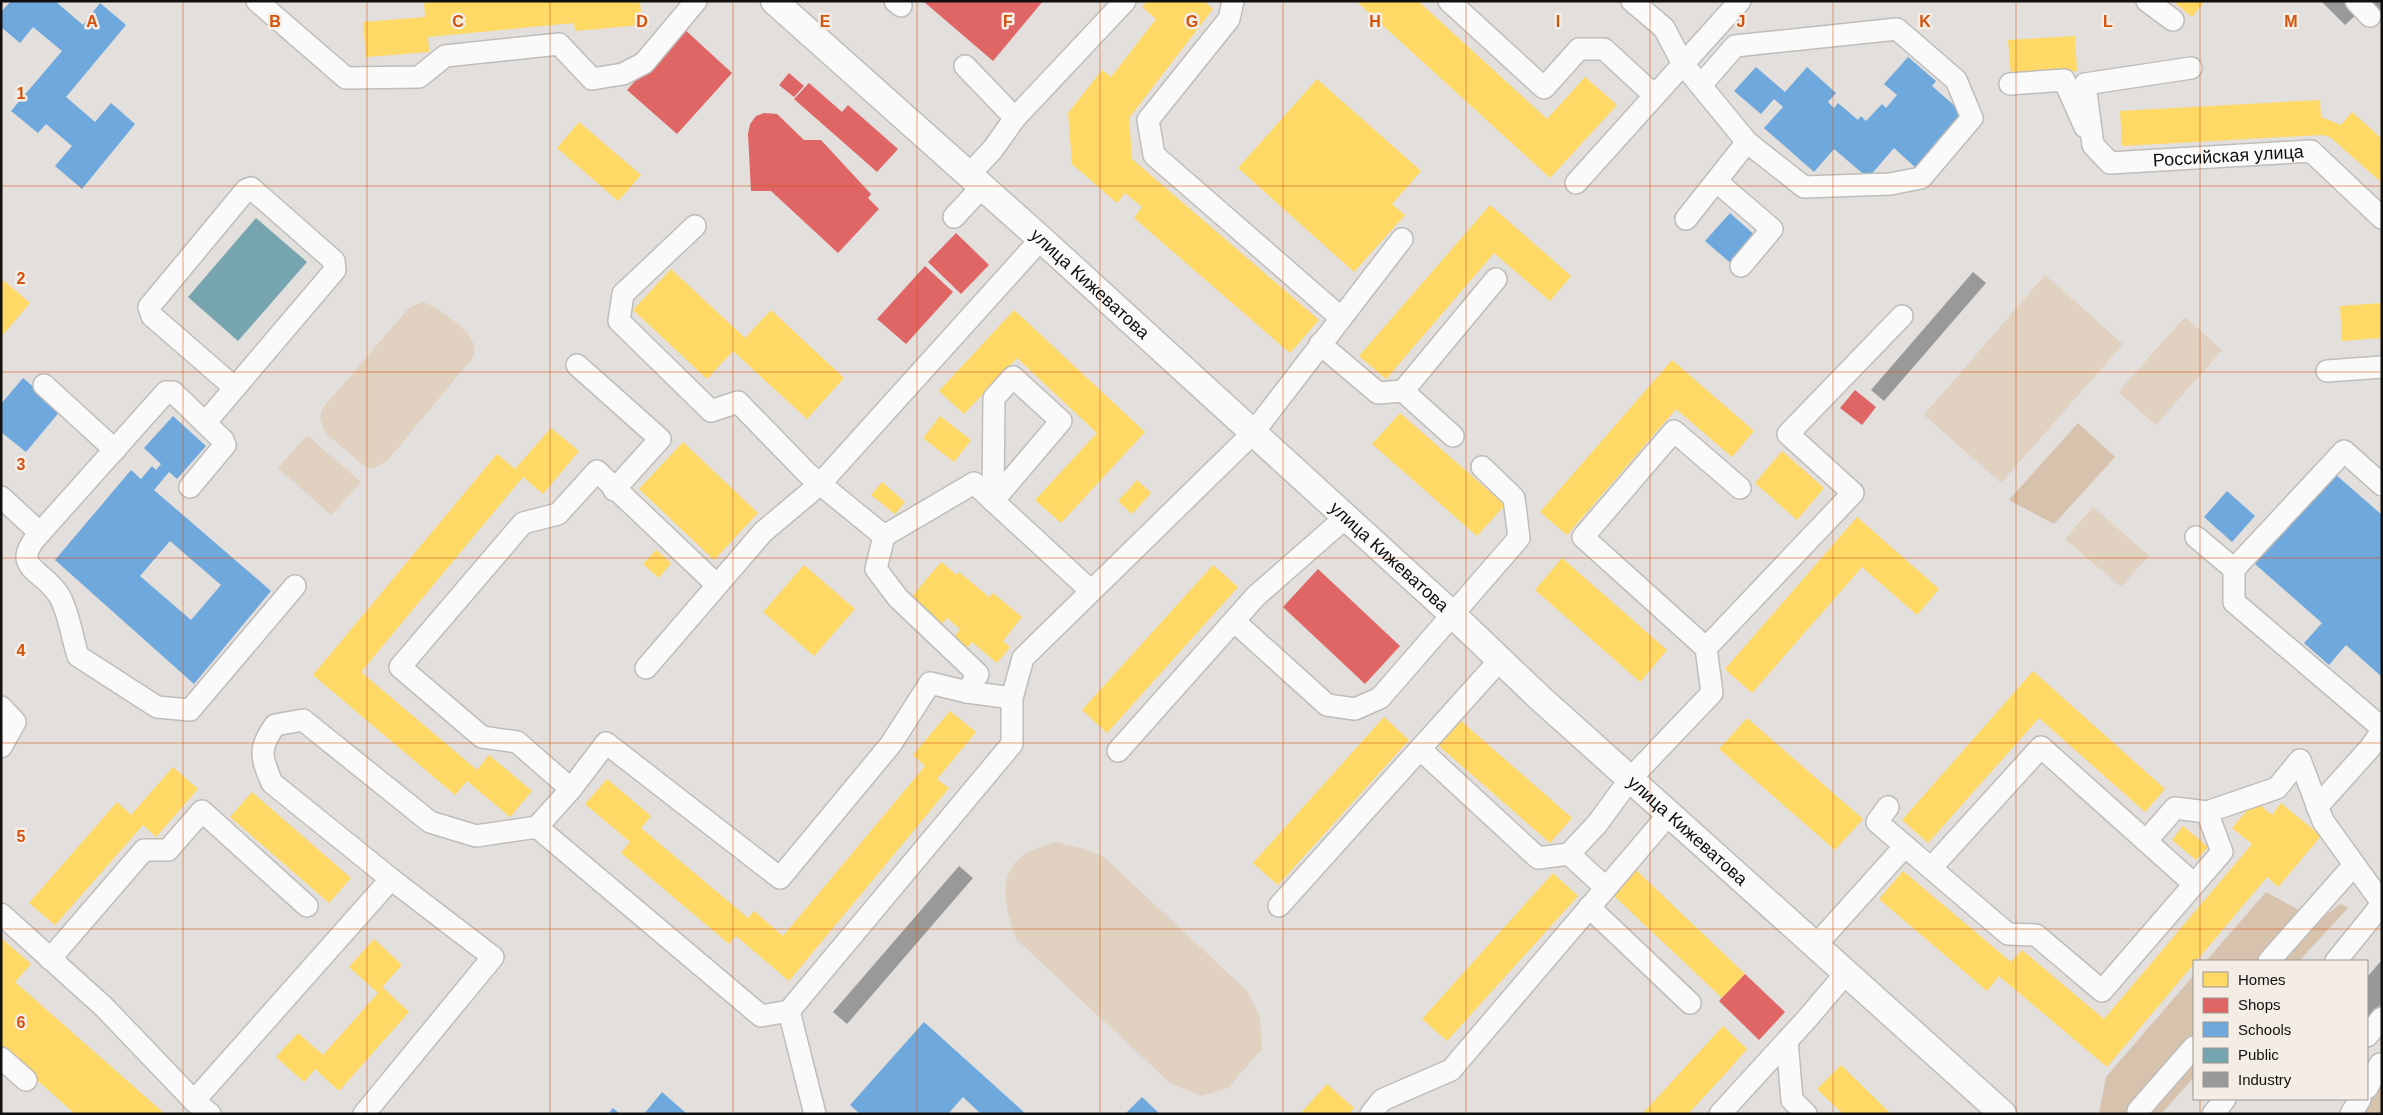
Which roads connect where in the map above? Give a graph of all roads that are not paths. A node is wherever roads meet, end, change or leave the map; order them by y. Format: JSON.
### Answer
{"nodes":[{"id":1,"x":257,"y":1,"type":"edge"},
{"id":2,"x":696,"y":1,"type":"edge"},
{"id":3,"x":774,"y":1,"type":"edge"},
{"id":4,"x":1125,"y":1,"type":"edge"},
{"id":5,"x":1233,"y":1,"type":"edge"},
{"id":6,"x":1449,"y":1,"type":"edge"},
{"id":7,"x":1632,"y":1,"type":"edge"},
{"id":8,"x":1740,"y":1,"type":"edge"},
{"id":9,"x":2147,"y":1,"type":"edge"},
{"id":10,"x":2173,"y":20,"type":"dead end"},
{"id":11,"x":1683,"y":64,"type":"junction"},
{"id":12,"x":965,"y":66,"type":"dead end"},
{"id":13,"x":2191,"y":68,"type":"dead end"},
{"id":14,"x":1702,"y":84,"type":"junction"},
{"id":15,"x":2010,"y":84,"type":"dead end"},
{"id":16,"x":1654,"y":95,"type":"junction"},
{"id":17,"x":1015,"y":118,"type":"junction"},
{"id":18,"x":1747,"y":142,"type":"junction"},
{"id":19,"x":2093,"y":145,"type":"junction"},
{"id":20,"x":1716,"y":181,"type":"junction"},
{"id":21,"x":975,"y":182,"type":"junction"},
{"id":22,"x":1576,"y":183,"type":"dead end"},
{"id":23,"x":954,"y":217,"type":"dead end"},
{"id":24,"x":2382,"y":218,"type":"edge"},
{"id":25,"x":1686,"y":219,"type":"dead end"},
{"id":26,"x":695,"y":226,"type":"dead end"},
{"id":27,"x":1041,"y":239,"type":"junction"},
{"id":28,"x":1402,"y":239,"type":"dead end"},
{"id":29,"x":1742,"y":266,"type":"dead end"},
{"id":30,"x":1496,"y":279,"type":"dead end"},
{"id":31,"x":1902,"y":316,"type":"dead end"},
{"id":32,"x":1340,"y":317,"type":"junction"},
{"id":33,"x":1320,"y":344,"type":"junction"},
{"id":34,"x":577,"y":365,"type":"dead end"},
{"id":35,"x":2382,"y":367,"type":"edge"},
{"id":36,"x":2327,"y":371,"type":"dead end"},
{"id":37,"x":44,"y":384,"type":"dead end"},
{"id":38,"x":235,"y":388,"type":"junction"},
{"id":39,"x":1403,"y":391,"type":"junction"},
{"id":40,"x":205,"y":423,"type":"junction"},
{"id":41,"x":1253,"y":433,"type":"junction"},
{"id":42,"x":1453,"y":436,"type":"dead end"},
{"id":43,"x":115,"y":450,"type":"junction"},
{"id":44,"x":1482,"y":467,"type":"dead end"},
{"id":45,"x":820,"y":484,"type":"junction"},
{"id":46,"x":2382,"y":485,"type":"edge"},
{"id":47,"x":190,"y":487,"type":"dead end"},
{"id":48,"x":1740,"y":488,"type":"dead end"},
{"id":49,"x":614,"y":490,"type":"junction"},
{"id":50,"x":1,"y":496,"type":"edge"},
{"id":51,"x":993,"y":501,"type":"junction"},
{"id":52,"x":1344,"y":518,"type":"junction"},
{"id":53,"x":40,"y":533,"type":"junction"},
{"id":54,"x":884,"y":536,"type":"junction"},
{"id":55,"x":2196,"y":537,"type":"dead end"},
{"id":56,"x":2234,"y":569,"type":"junction"},
{"id":57,"x":717,"y":585,"type":"junction"},
{"id":58,"x":295,"y":586,"type":"dead end"},
{"id":59,"x":1091,"y":591,"type":"junction"},
{"id":60,"x":1452,"y":614,"type":"junction"},
{"id":61,"x":1234,"y":621,"type":"junction"},
{"id":62,"x":1706,"y":648,"type":"junction"},
{"id":63,"x":1499,"y":661,"type":"junction"},
{"id":64,"x":646,"y":668,"type":"dead end"},
{"id":65,"x":967,"y":692,"type":"junction"},
{"id":66,"x":1012,"y":698,"type":"junction"},
{"id":67,"x":1,"y":707,"type":"edge"},
{"id":68,"x":2382,"y":730,"type":"edge"},
{"id":69,"x":1,"y":747,"type":"edge"},
{"id":70,"x":1420,"y":749,"type":"junction"},
{"id":71,"x":1118,"y":751,"type":"dead end"},
{"id":72,"x":1630,"y":779,"type":"junction"},
{"id":73,"x":571,"y":789,"type":"junction"},
{"id":74,"x":1888,"y":807,"type":"dead end"},
{"id":75,"x":2318,"y":807,"type":"junction"},
{"id":76,"x":2207,"y":812,"type":"junction"},
{"id":77,"x":1669,"y":814,"type":"junction"},
{"id":78,"x":537,"y":827,"type":"junction"},
{"id":79,"x":2146,"y":841,"type":"junction"},
{"id":80,"x":1905,"y":846,"type":"junction"},
{"id":81,"x":1569,"y":854,"type":"junction"},
{"id":82,"x":2354,"y":865,"type":"junction"},
{"id":83,"x":1931,"y":868,"type":"junction"},
{"id":84,"x":392,"y":879,"type":"junction"},
{"id":85,"x":2194,"y":884,"type":"junction"},
{"id":86,"x":1606,"y":888,"type":"junction"},
{"id":87,"x":2382,"y":903,"type":"edge"},
{"id":88,"x":307,"y":906,"type":"dead end"},
{"id":89,"x":1279,"y":906,"type":"dead end"},
{"id":90,"x":1589,"y":907,"type":"junction"},
{"id":91,"x":1,"y":914,"type":"edge"},
{"id":92,"x":1816,"y":945,"type":"junction"},
{"id":93,"x":50,"y":959,"type":"junction"},
{"id":94,"x":2270,"y":960,"type":"edge"},
{"id":95,"x":2337,"y":960,"type":"edge"},
{"id":96,"x":1846,"y":973,"type":"junction"},
{"id":97,"x":1690,"y":1003,"type":"dead end"},
{"id":98,"x":789,"y":1011,"type":"junction"},
{"id":99,"x":2382,"y":1018,"type":"edge"},
{"id":100,"x":2368,"y":1035,"type":"edge"},
{"id":101,"x":1787,"y":1041,"type":"junction"},
{"id":102,"x":2193,"y":1048,"type":"edge"},
{"id":103,"x":1,"y":1058,"type":"edge"},
{"id":104,"x":2376,"y":1061,"type":"edge"},
{"id":105,"x":26,"y":1080,"type":"dead end"},
{"id":106,"x":2368,"y":1085,"type":"edge"},
{"id":107,"x":2224,"y":1100,"type":"edge"},
{"id":108,"x":2359,"y":1100,"type":"edge"},
{"id":109,"x":202,"y":1107,"type":"edge"},
{"id":110,"x":2138,"y":1111,"type":"dead end"},
{"id":111,"x":364,"y":1114,"type":"edge"},
{"id":112,"x":815,"y":1114,"type":"edge"},
{"id":113,"x":1372,"y":1114,"type":"edge"},
{"id":114,"x":1720,"y":1114,"type":"edge"},
{"id":115,"x":1806,"y":1114,"type":"edge"},
{"id":116,"x":2003,"y":1114,"type":"edge"},
{"id":117,"x":2212,"y":1114,"type":"edge"},
{"id":118,"x":2351,"y":1114,"type":"edge"}],
"edges":[{"from":1,"to":2,"type":"street"},
{"from":3,"to":21,"type":"main road","name":"улица Кижеватова"},
{"from":4,"to":17,"type":"street"},
{"from":5,"to":32,"type":"street"},
{"from":6,"to":16,"type":"street"},
{"from":7,"to":11,"type":"street"},
{"from":8,"to":11,"type":"street"},
{"from":9,"to":10,"type":"street"},
{"from":11,"to":14,"type":"street"},
{"from":11,"to":16,"type":"street"},
{"from":12,"to":17,"type":"street"},
{"from":13,"to":19,"type":"street"},
{"from":14,"to":18,"type":"street"},
{"from":14,"to":18,"type":"street"},
{"from":15,"to":19,"type":"street"},
{"from":16,"to":22,"type":"street"},
{"from":17,"to":21,"type":"street"},
{"from":18,"to":20,"type":"street"},
{"from":19,"to":24,"type":"street","name":"Российская улица"},
{"from":20,"to":25,"type":"street"},
{"from":20,"to":29,"type":"street"},
{"from":21,"to":23,"type":"street"},
{"from":21,"to":27,"type":"main road","name":"улица Кижеватова"},
{"from":26,"to":45,"type":"street"},
{"from":27,"to":41,"type":"main road","name":"улица Кижеватова"},
{"from":27,"to":45,"type":"street"},
{"from":28,"to":32,"type":"street"},
{"from":30,"to":39,"type":"street"},
{"from":31,"to":62,"type":"street"},
{"from":32,"to":33,"type":"street"},
{"from":33,"to":39,"type":"street"},
{"from":33,"to":41,"type":"street"},
{"from":34,"to":49,"type":"street"},
{"from":35,"to":36,"type":"street"},
{"from":37,"to":43,"type":"street"},
{"from":38,"to":38,"type":"street"},
{"from":38,"to":40,"type":"street"},
{"from":39,"to":42,"type":"street"},
{"from":40,"to":43,"type":"street"},
{"from":40,"to":47,"type":"street"},
{"from":41,"to":52,"type":"main road","name":"улица Кижеватова"},
{"from":41,"to":59,"type":"street"},
{"from":43,"to":53,"type":"street"},
{"from":44,"to":60,"type":"street"},
{"from":45,"to":54,"type":"street"},
{"from":45,"to":57,"type":"street"},
{"from":46,"to":56,"type":"street"},
{"from":48,"to":62,"type":"street"},
{"from":49,"to":57,"type":"street"},
{"from":49,"to":73,"type":"street"},
{"from":50,"to":53,"type":"street"},
{"from":51,"to":51,"type":"street"},
{"from":51,"to":54,"type":"street"},
{"from":51,"to":59,"type":"street"},
{"from":52,"to":60,"type":"main road","name":"улица Кижеватова"},
{"from":52,"to":61,"type":"street"},
{"from":53,"to":58,"type":"street"},
{"from":54,"to":65,"type":"street"},
{"from":55,"to":56,"type":"street"},
{"from":56,"to":68,"type":"street"},
{"from":57,"to":64,"type":"street"},
{"from":59,"to":66,"type":"street"},
{"from":60,"to":61,"type":"street"},
{"from":60,"to":63,"type":"main road","name":"улица Кижеватова"},
{"from":61,"to":71,"type":"street"},
{"from":62,"to":72,"type":"street"},
{"from":63,"to":70,"type":"street"},
{"from":63,"to":72,"type":"main road","name":"улица Кижеватова"},
{"from":65,"to":66,"type":"street"},
{"from":65,"to":73,"type":"street"},
{"from":66,"to":98,"type":"street"},
{"from":67,"to":69,"type":"street"},
{"from":68,"to":75,"type":"street"},
{"from":70,"to":81,"type":"street"},
{"from":70,"to":89,"type":"street"},
{"from":72,"to":77,"type":"main road","name":"улица Кижеватова"},
{"from":72,"to":81,"type":"street"},
{"from":73,"to":78,"type":"street"},
{"from":74,"to":80,"type":"street"},
{"from":75,"to":76,"type":"street"},
{"from":75,"to":82,"type":"street"},
{"from":76,"to":79,"type":"street"},
{"from":76,"to":85,"type":"street"},
{"from":77,"to":86,"type":"street"},
{"from":77,"to":92,"type":"main road","name":"улица Кижеватова"},
{"from":78,"to":84,"type":"street"},
{"from":78,"to":98,"type":"street"},
{"from":79,"to":83,"type":"street"},
{"from":79,"to":85,"type":"street"},
{"from":80,"to":83,"type":"street"},
{"from":80,"to":92,"type":"street"},
{"from":81,"to":86,"type":"street"},
{"from":82,"to":87,"type":"street"},
{"from":82,"to":94,"type":"street"},
{"from":83,"to":85,"type":"street"},
{"from":84,"to":109,"type":"street"},
{"from":84,"to":111,"type":"street"},
{"from":86,"to":90,"type":"street"},
{"from":87,"to":95,"type":"street"},
{"from":88,"to":93,"type":"street"},
{"from":90,"to":97,"type":"street"},
{"from":90,"to":113,"type":"street"},
{"from":91,"to":93,"type":"street"},
{"from":92,"to":96,"type":"main road","name":"улица Кижеватова"},
{"from":93,"to":109,"type":"street"},
{"from":96,"to":101,"type":"street"},
{"from":96,"to":116,"type":"main road","name":"улица Кижеватова"},
{"from":98,"to":112,"type":"street"},
{"from":99,"to":100,"type":"street"},
{"from":101,"to":114,"type":"street"},
{"from":101,"to":115,"type":"street"},
{"from":102,"to":110,"type":"street"},
{"from":103,"to":105,"type":"street"},
{"from":104,"to":106,"type":"street"},
{"from":107,"to":117,"type":"street"},
{"from":108,"to":118,"type":"street"}]}
